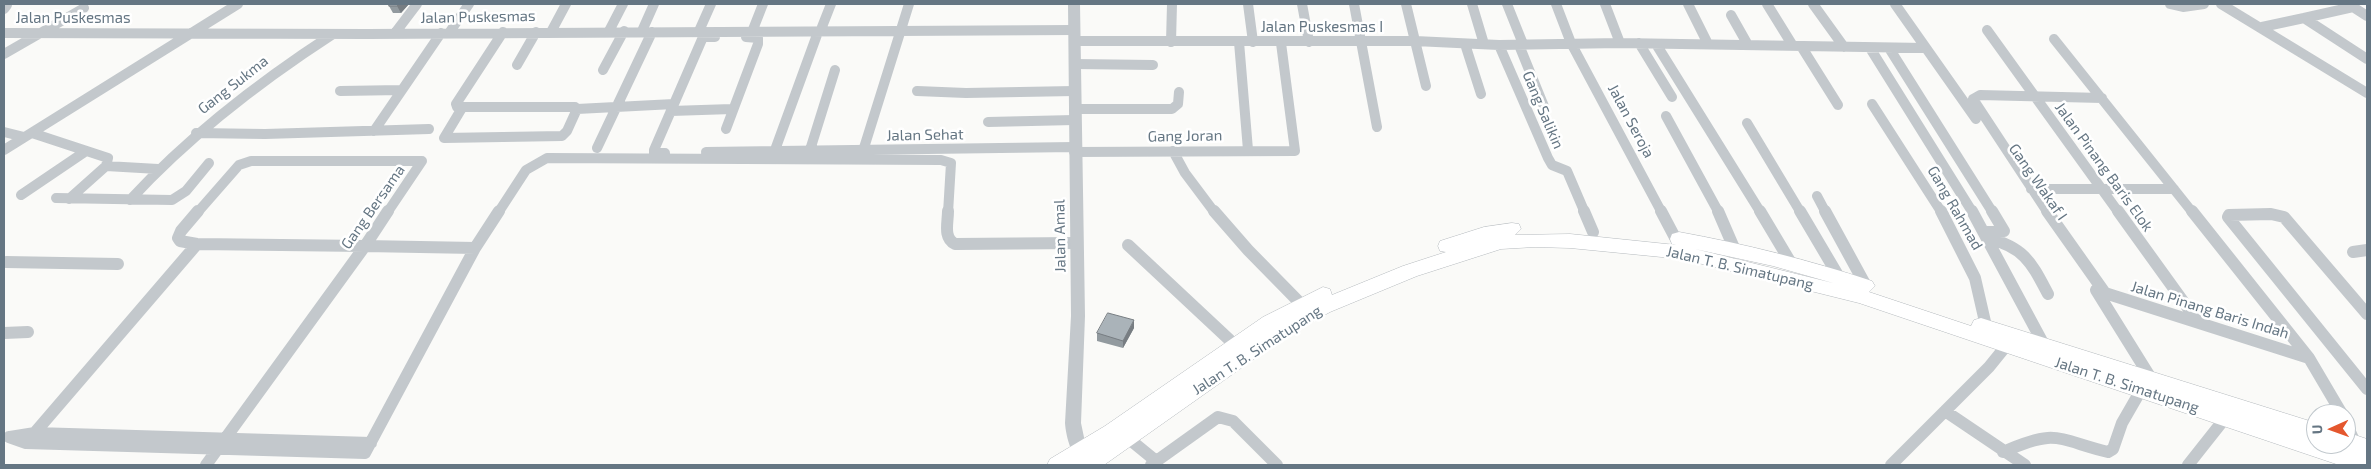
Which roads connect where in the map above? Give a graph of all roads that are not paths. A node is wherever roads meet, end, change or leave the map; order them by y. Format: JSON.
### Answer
{"nodes":[{"id":1,"x":5,"y":4,"type":"edge"},
{"id":2,"x":238,"y":4,"type":"edge"},
{"id":3,"x":417,"y":4,"type":"edge"},
{"id":4,"x":468,"y":4,"type":"edge"},
{"id":5,"x":566,"y":4,"type":"edge"},
{"id":6,"x":623,"y":4,"type":"edge"},
{"id":7,"x":654,"y":4,"type":"edge"},
{"id":8,"x":711,"y":4,"type":"edge"},
{"id":9,"x":763,"y":4,"type":"edge"},
{"id":10,"x":831,"y":4,"type":"edge"},
{"id":11,"x":909,"y":4,"type":"edge"},
{"id":12,"x":1074,"y":4,"type":"edge"},
{"id":13,"x":1172,"y":4,"type":"edge"},
{"id":14,"x":1248,"y":4,"type":"edge"},
{"id":15,"x":1302,"y":4,"type":"edge"},
{"id":16,"x":1354,"y":4,"type":"edge"},
{"id":17,"x":1406,"y":4,"type":"edge"},
{"id":18,"x":1472,"y":4,"type":"edge"},
{"id":19,"x":1507,"y":4,"type":"edge"},
{"id":20,"x":1556,"y":4,"type":"edge"},
{"id":21,"x":1605,"y":4,"type":"edge"},
{"id":22,"x":1688,"y":4,"type":"edge"},
{"id":23,"x":1767,"y":4,"type":"edge"},
{"id":24,"x":1813,"y":4,"type":"edge"},
{"id":25,"x":1895,"y":4,"type":"edge"},
{"id":26,"x":2170,"y":4,"type":"edge"},
{"id":27,"x":2204,"y":4,"type":"edge"},
{"id":28,"x":2222,"y":4,"type":"edge"},
{"id":29,"x":2351,"y":5,"type":"edge"},
{"id":30,"x":84,"y":8,"type":"dead end"},
{"id":31,"x":4,"y":9,"type":"edge"},
{"id":32,"x":1731,"y":15,"type":"dead end"},
{"id":33,"x":2367,"y":16,"type":"edge"},
{"id":34,"x":2304,"y":18,"type":"junction"},
{"id":35,"x":2262,"y":27,"type":"junction"},
{"id":36,"x":1987,"y":30,"type":"dead end"},
{"id":37,"x":609,"y":31,"type":"junction"},
{"id":38,"x":624,"y":31,"type":"junction"},
{"id":39,"x":642,"y":31,"type":"junction"},
{"id":40,"x":193,"y":32,"type":"junction"},
{"id":41,"x":503,"y":32,"type":"junction"},
{"id":42,"x":536,"y":32,"type":"junction"},
{"id":43,"x":551,"y":32,"type":"junction"},
{"id":44,"x":652,"y":32,"type":"junction"},
{"id":45,"x":752,"y":32,"type":"junction"},
{"id":46,"x":819,"y":32,"type":"junction"},
{"id":47,"x":901,"y":32,"type":"junction"},
{"id":48,"x":4,"y":33,"type":"edge"},
{"id":49,"x":395,"y":33,"type":"junction"},
{"id":50,"x":445,"y":33,"type":"junction"},
{"id":51,"x":702,"y":33,"type":"junction"},
{"id":52,"x":38,"y":34,"type":"junction"},
{"id":53,"x":332,"y":34,"type":"junction"},
{"id":54,"x":1073,"y":35,"type":"junction"},
{"id":55,"x":2054,"y":39,"type":"dead end"},
{"id":56,"x":1360,"y":41,"type":"junction"},
{"id":57,"x":1415,"y":41,"type":"junction"},
{"id":58,"x":1171,"y":42,"type":"junction"},
{"id":59,"x":1239,"y":42,"type":"junction"},
{"id":60,"x":1253,"y":42,"type":"junction"},
{"id":61,"x":1281,"y":42,"type":"junction"},
{"id":62,"x":1309,"y":42,"type":"junction"},
{"id":63,"x":1571,"y":42,"type":"junction"},
{"id":64,"x":1620,"y":43,"type":"junction"},
{"id":65,"x":1639,"y":43,"type":"junction"},
{"id":66,"x":1465,"y":44,"type":"junction"},
{"id":67,"x":1484,"y":44,"type":"junction"},
{"id":68,"x":1521,"y":44,"type":"junction"},
{"id":69,"x":1656,"y":44,"type":"junction"},
{"id":70,"x":1708,"y":44,"type":"junction"},
{"id":71,"x":1499,"y":45,"type":"junction"},
{"id":72,"x":1748,"y":45,"type":"junction"},
{"id":73,"x":1797,"y":46,"type":"junction"},
{"id":74,"x":1844,"y":47,"type":"junction"},
{"id":75,"x":1870,"y":48,"type":"junction"},
{"id":76,"x":1889,"y":48,"type":"junction"},
{"id":77,"x":1925,"y":48,"type":"junction"},
{"id":78,"x":4,"y":54,"type":"edge"},
{"id":79,"x":2367,"y":59,"type":"edge"},
{"id":80,"x":1074,"y":64,"type":"junction"},
{"id":81,"x":517,"y":65,"type":"dead end"},
{"id":82,"x":1153,"y":65,"type":"dead end"},
{"id":83,"x":603,"y":70,"type":"dead end"},
{"id":84,"x":835,"y":70,"type":"dead end"},
{"id":85,"x":1426,"y":86,"type":"dead end"},
{"id":86,"x":401,"y":90,"type":"junction"},
{"id":87,"x":340,"y":91,"type":"dead end"},
{"id":88,"x":918,"y":91,"type":"dead end"},
{"id":89,"x":1074,"y":91,"type":"junction"},
{"id":90,"x":1179,"y":92,"type":"dead end"},
{"id":91,"x":2367,"y":93,"type":"edge"},
{"id":92,"x":1481,"y":94,"type":"dead end"},
{"id":93,"x":1672,"y":97,"type":"dead end"},
{"id":94,"x":2034,"y":97,"type":"junction"},
{"id":95,"x":2102,"y":98,"type":"junction"},
{"id":96,"x":1872,"y":104,"type":"dead end"},
{"id":97,"x":1838,"y":105,"type":"dead end"},
{"id":98,"x":616,"y":107,"type":"junction"},
{"id":99,"x":673,"y":107,"type":"junction"},
{"id":100,"x":462,"y":108,"type":"junction"},
{"id":101,"x":732,"y":108,"type":"junction"},
{"id":102,"x":1545,"y":109,"type":"dead end"},
{"id":103,"x":577,"y":110,"type":"junction"},
{"id":104,"x":1074,"y":115,"type":"junction"},
{"id":105,"x":1666,"y":116,"type":"dead end"},
{"id":106,"x":988,"y":122,"type":"dead end"},
{"id":107,"x":1747,"y":123,"type":"dead end"},
{"id":108,"x":1377,"y":127,"type":"dead end"},
{"id":109,"x":726,"y":129,"type":"dead end"},
{"id":110,"x":429,"y":130,"type":"dead end"},
{"id":111,"x":374,"y":131,"type":"junction"},
{"id":112,"x":4,"y":132,"type":"edge"},
{"id":113,"x":196,"y":133,"type":"junction"},
{"id":114,"x":28,"y":135,"type":"junction"},
{"id":115,"x":597,"y":148,"type":"dead end"},
{"id":116,"x":4,"y":150,"type":"edge"},
{"id":117,"x":775,"y":150,"type":"junction"},
{"id":118,"x":810,"y":150,"type":"junction"},
{"id":119,"x":1074,"y":150,"type":"junction"},
{"id":120,"x":1173,"y":150,"type":"junction"},
{"id":121,"x":1248,"y":150,"type":"junction"},
{"id":122,"x":86,"y":151,"type":"junction"},
{"id":123,"x":863,"y":151,"type":"junction"},
{"id":124,"x":209,"y":163,"type":"dead end"},
{"id":125,"x":106,"y":166,"type":"junction"},
{"id":126,"x":158,"y":169,"type":"junction"},
{"id":127,"x":2031,"y":189,"type":"junction"},
{"id":128,"x":2103,"y":189,"type":"junction"},
{"id":129,"x":2174,"y":189,"type":"junction"},
{"id":130,"x":21,"y":195,"type":"dead end"},
{"id":131,"x":1818,"y":196,"type":"dead end"},
{"id":132,"x":56,"y":198,"type":"dead end"},
{"id":133,"x":69,"y":199,"type":"junction"},
{"id":134,"x":130,"y":200,"type":"junction"},
{"id":135,"x":1593,"y":232,"type":"junction"},
{"id":136,"x":1987,"y":235,"type":"junction"},
{"id":137,"x":1076,"y":243,"type":"junction"},
{"id":138,"x":196,"y":244,"type":"junction"},
{"id":139,"x":1128,"y":245,"type":"dead end"},
{"id":140,"x":1680,"y":245,"type":"junction"},
{"id":141,"x":365,"y":246,"type":"junction"},
{"id":142,"x":475,"y":248,"type":"junction"},
{"id":143,"x":1734,"y":248,"type":"junction"},
{"id":144,"x":2367,"y":250,"type":"edge"},
{"id":145,"x":2353,"y":252,"type":"dead end"},
{"id":146,"x":5,"y":262,"type":"edge"},
{"id":147,"x":1791,"y":263,"type":"junction"},
{"id":148,"x":118,"y":264,"type":"dead end"},
{"id":149,"x":1406,"y":266,"type":"junction"},
{"id":150,"x":1839,"y":277,"type":"junction"},
{"id":151,"x":1866,"y":286,"type":"junction"},
{"id":152,"x":2048,"y":294,"type":"dead end"},
{"id":153,"x":1300,"y":304,"type":"junction"},
{"id":154,"x":2367,"y":314,"type":"edge"},
{"id":155,"x":2198,"y":322,"type":"junction"},
{"id":156,"x":28,"y":332,"type":"dead end"},
{"id":157,"x":4,"y":333,"type":"edge"},
{"id":158,"x":1985,"y":333,"type":"junction"},
{"id":159,"x":2043,"y":343,"type":"junction"},
{"id":160,"x":1235,"y":345,"type":"junction"},
{"id":161,"x":2006,"y":346,"type":"junction"},
{"id":162,"x":2309,"y":358,"type":"junction"},
{"id":163,"x":2146,"y":385,"type":"junction"},
{"id":164,"x":2367,"y":389,"type":"edge"},
{"id":165,"x":2336,"y":404,"type":"edge"},
{"id":166,"x":1944,"y":411,"type":"junction"},
{"id":167,"x":2226,"y":417,"type":"junction"},
{"id":168,"x":2306,"y":429,"type":"edge"},
{"id":169,"x":1122,"y":433,"type":"junction"},
{"id":170,"x":80,"y":434,"type":"junction"},
{"id":171,"x":30,"y":438,"type":"junction"},
{"id":172,"x":6,"y":439,"type":"edge"},
{"id":173,"x":147,"y":442,"type":"junction"},
{"id":174,"x":222,"y":443,"type":"junction"},
{"id":175,"x":71,"y":445,"type":"junction"},
{"id":176,"x":2357,"y":445,"type":"edge"},
{"id":177,"x":2003,"y":452,"type":"junction"},
{"id":178,"x":1086,"y":459,"type":"edge"},
{"id":179,"x":1154,"y":463,"type":"edge"},
{"id":180,"x":206,"y":465,"type":"edge"},
{"id":181,"x":1058,"y":465,"type":"edge"},
{"id":182,"x":1278,"y":465,"type":"edge"},
{"id":183,"x":1891,"y":465,"type":"edge"},
{"id":184,"x":2024,"y":465,"type":"edge"},
{"id":185,"x":2188,"y":465,"type":"edge"},
{"id":186,"x":2365,"y":465,"type":"edge"}],
"edges":[{"from":1,"to":31,"type":"street"},
{"from":2,"to":40,"type":"street"},
{"from":3,"to":49,"type":"street"},
{"from":4,"to":50,"type":"street"},
{"from":5,"to":43,"type":"street"},
{"from":6,"to":37,"type":"street"},
{"from":7,"to":39,"type":"street"},
{"from":8,"to":51,"type":"street"},
{"from":9,"to":45,"type":"street"},
{"from":10,"to":46,"type":"street"},
{"from":11,"to":47,"type":"street"},
{"from":12,"to":54,"type":"street","name":"Jalan Amal"},
{"from":13,"to":58,"type":"street"},
{"from":14,"to":60,"type":"street"},
{"from":15,"to":62,"type":"street"},
{"from":16,"to":56,"type":"street"},
{"from":17,"to":57,"type":"street"},
{"from":18,"to":67,"type":"street"},
{"from":19,"to":68,"type":"street"},
{"from":20,"to":63,"type":"street","name":"Jalan Seroja"},
{"from":21,"to":64,"type":"street"},
{"from":22,"to":70,"type":"street"},
{"from":23,"to":73,"type":"street"},
{"from":24,"to":74,"type":"street"},
{"from":25,"to":77,"type":"street","name":"Gang Wakaf I"},
{"from":26,"to":27,"type":"street"},
{"from":28,"to":35,"type":"street"},
{"from":29,"to":33,"type":"street"},
{"from":29,"to":34,"type":"street"},
{"from":30,"to":52,"type":"street"},
{"from":32,"to":72,"type":"street"},
{"from":34,"to":35,"type":"street"},
{"from":34,"to":79,"type":"street"},
{"from":35,"to":91,"type":"street"},
{"from":36,"to":94,"type":"street","name":"Jalan Pinang Baris Elok"},
{"from":37,"to":38,"type":"street","name":"Jalan Puskesmas"},
{"from":37,"to":43,"type":"street","name":"Jalan Puskesmas"},
{"from":38,"to":39,"type":"street","name":"Jalan Puskesmas"},
{"from":38,"to":83,"type":"street"},
{"from":39,"to":44,"type":"street","name":"Jalan Puskesmas"},
{"from":40,"to":52,"type":"street","name":"Jalan Puskesmas"},
{"from":40,"to":53,"type":"street","name":"Jalan Puskesmas"},
{"from":40,"to":114,"type":"street"},
{"from":41,"to":42,"type":"street","name":"Jalan Puskesmas"},
{"from":41,"to":50,"type":"street","name":"Jalan Puskesmas"},
{"from":41,"to":100,"type":"street"},
{"from":42,"to":43,"type":"street","name":"Jalan Puskesmas"},
{"from":42,"to":81,"type":"street"},
{"from":44,"to":51,"type":"street","name":"Jalan Puskesmas"},
{"from":44,"to":98,"type":"street"},
{"from":45,"to":46,"type":"street","name":"Jalan Puskesmas"},
{"from":45,"to":51,"type":"street","name":"Jalan Puskesmas"},
{"from":46,"to":47,"type":"street","name":"Jalan Puskesmas"},
{"from":46,"to":117,"type":"street"},
{"from":47,"to":54,"type":"street","name":"Jalan Puskesmas"},
{"from":47,"to":123,"type":"street"},
{"from":48,"to":52,"type":"street","name":"Jalan Puskesmas"},
{"from":49,"to":50,"type":"street","name":"Jalan Puskesmas"},
{"from":49,"to":53,"type":"street","name":"Jalan Puskesmas"},
{"from":50,"to":86,"type":"street"},
{"from":51,"to":99,"type":"street"},
{"from":51,"to":101,"type":"street"},
{"from":52,"to":78,"type":"street"},
{"from":53,"to":113,"type":"street","name":"Gang Sukma"},
{"from":54,"to":58,"type":"street","name":"Jalan Puskesmas I"},
{"from":54,"to":80,"type":"street","name":"Jalan Amal"},
{"from":55,"to":95,"type":"street"},
{"from":56,"to":57,"type":"street","name":"Jalan Puskesmas I"},
{"from":56,"to":62,"type":"street","name":"Jalan Puskesmas I"},
{"from":56,"to":108,"type":"street"},
{"from":57,"to":66,"type":"street","name":"Jalan Puskesmas I"},
{"from":57,"to":85,"type":"street"},
{"from":58,"to":59,"type":"street","name":"Jalan Puskesmas I"},
{"from":59,"to":60,"type":"street","name":"Jalan Puskesmas I"},
{"from":59,"to":121,"type":"street"},
{"from":60,"to":61,"type":"street","name":"Jalan Puskesmas I"},
{"from":61,"to":62,"type":"street","name":"Jalan Puskesmas I"},
{"from":61,"to":121,"type":"street","name":"Gang Joran"},
{"from":63,"to":64,"type":"street","name":"Jalan Puskesmas I"},
{"from":63,"to":68,"type":"street","name":"Jalan Puskesmas I"},
{"from":63,"to":140,"type":"street","name":"Jalan Seroja"},
{"from":64,"to":65,"type":"street","name":"Jalan Puskesmas I"},
{"from":65,"to":69,"type":"street","name":"Jalan Puskesmas I"},
{"from":65,"to":93,"type":"street"},
{"from":66,"to":67,"type":"street","name":"Jalan Puskesmas I"},
{"from":66,"to":92,"type":"street"},
{"from":67,"to":71,"type":"street","name":"Jalan Puskesmas I"},
{"from":68,"to":71,"type":"street","name":"Jalan Puskesmas I"},
{"from":68,"to":102,"type":"street"},
{"from":69,"to":70,"type":"street","name":"Jalan Puskesmas I"},
{"from":69,"to":147,"type":"street"},
{"from":70,"to":72,"type":"street","name":"Jalan Puskesmas I"},
{"from":71,"to":135,"type":"street","name":"Gang Salikin"},
{"from":72,"to":73,"type":"street","name":"Jalan Puskesmas I"},
{"from":73,"to":74,"type":"street","name":"Jalan Puskesmas I"},
{"from":73,"to":97,"type":"street"},
{"from":74,"to":75,"type":"street","name":"Jalan Puskesmas I"},
{"from":75,"to":76,"type":"street","name":"Jalan Puskesmas I"},
{"from":75,"to":136,"type":"street"},
{"from":76,"to":77,"type":"street","name":"Jalan Puskesmas I"},
{"from":76,"to":136,"type":"street"},
{"from":77,"to":163,"type":"street","name":"Gang Wakaf I"},
{"from":80,"to":82,"type":"street"},
{"from":80,"to":89,"type":"street","name":"Jalan Amal"},
{"from":84,"to":118,"type":"street"},
{"from":86,"to":87,"type":"street"},
{"from":86,"to":111,"type":"street"},
{"from":88,"to":89,"type":"street"},
{"from":89,"to":104,"type":"street","name":"Jalan Amal"},
{"from":90,"to":104,"type":"street"},
{"from":94,"to":95,"type":"street"},
{"from":94,"to":127,"type":"street"},
{"from":94,"to":128,"type":"street","name":"Jalan Pinang Baris Elok"},
{"from":95,"to":129,"type":"street"},
{"from":96,"to":158,"type":"street","name":"Gang Rahmad"},
{"from":98,"to":99,"type":"street"},
{"from":98,"to":103,"type":"street"},
{"from":98,"to":115,"type":"street"},
{"from":99,"to":101,"type":"street"},
{"from":99,"to":117,"type":"street","name":"Jalan Sehat"},
{"from":100,"to":103,"type":"street"},
{"from":100,"to":103,"type":"street"},
{"from":101,"to":109,"type":"street"},
{"from":104,"to":106,"type":"street"},
{"from":104,"to":119,"type":"street","name":"Jalan Amal"},
{"from":105,"to":143,"type":"street"},
{"from":107,"to":150,"type":"street"},
{"from":110,"to":111,"type":"street"},
{"from":111,"to":113,"type":"street"},
{"from":112,"to":114,"type":"street"},
{"from":113,"to":126,"type":"street","name":"Gang Sukma"},
{"from":114,"to":116,"type":"street"},
{"from":114,"to":122,"type":"street"},
{"from":117,"to":118,"type":"street","name":"Jalan Sehat"},
{"from":118,"to":123,"type":"street","name":"Jalan Sehat"},
{"from":119,"to":120,"type":"street","name":"Gang Joran"},
{"from":119,"to":123,"type":"street","name":"Jalan Sehat"},
{"from":119,"to":137,"type":"street","name":"Jalan Amal"},
{"from":120,"to":121,"type":"street","name":"Gang Joran"},
{"from":120,"to":153,"type":"street"},
{"from":122,"to":125,"type":"street"},
{"from":122,"to":130,"type":"street"},
{"from":124,"to":134,"type":"street"},
{"from":125,"to":126,"type":"street"},
{"from":125,"to":133,"type":"street"},
{"from":126,"to":134,"type":"street","name":"Gang Sukma"},
{"from":127,"to":128,"type":"street"},
{"from":127,"to":155,"type":"street","name":"Jalan Pinang Baris Indah"},
{"from":128,"to":129,"type":"street"},
{"from":128,"to":155,"type":"street","name":"Jalan Pinang Baris Elok"},
{"from":129,"to":162,"type":"street"},
{"from":131,"to":151,"type":"street"},
{"from":132,"to":133,"type":"street"},
{"from":133,"to":134,"type":"street"},
{"from":135,"to":140,"type":"main road","name":"Jalan T. B. Simatupang"},
{"from":135,"to":149,"type":"main road","name":"Jalan T. B. Simatupang"},
{"from":136,"to":152,"type":"street"},
{"from":136,"to":159,"type":"street"},
{"from":137,"to":142,"type":"street"},
{"from":137,"to":178,"type":"street","name":"Jalan Amal"},
{"from":138,"to":141,"type":"street"},
{"from":138,"to":141,"type":"street","name":"Gang Bersama"},
{"from":138,"to":171,"type":"street"},
{"from":139,"to":160,"type":"street"},
{"from":140,"to":143,"type":"main road","name":"Jalan T. B. Simatupang"},
{"from":140,"to":149,"type":"main road","name":"Jalan T. B. Simatupang"},
{"from":140,"to":158,"type":"main road","name":"Jalan T. B. Simatupang"},
{"from":141,"to":142,"type":"street"},
{"from":141,"to":174,"type":"street","name":"Gang Bersama"},
{"from":142,"to":174,"type":"street"},
{"from":143,"to":147,"type":"main road","name":"Jalan T. B. Simatupang"},
{"from":144,"to":145,"type":"street"},
{"from":146,"to":148,"type":"street"},
{"from":147,"to":150,"type":"main road","name":"Jalan T. B. Simatupang"},
{"from":149,"to":153,"type":"main road","name":"Jalan T. B. Simatupang"},
{"from":149,"to":169,"type":"main road","name":"Jalan T. B. Simatupang"},
{"from":150,"to":151,"type":"main road","name":"Jalan T. B. Simatupang"},
{"from":151,"to":158,"type":"main road","name":"Jalan T. B. Simatupang"},
{"from":153,"to":160,"type":"main road","name":"Jalan T. B. Simatupang"},
{"from":154,"to":164,"type":"street"},
{"from":155,"to":162,"type":"street","name":"Jalan Pinang Baris Indah"},
{"from":156,"to":157,"type":"street"},
{"from":158,"to":159,"type":"main road","name":"Jalan T. B. Simatupang"},
{"from":158,"to":161,"type":"main road","name":"Jalan T. B. Simatupang"},
{"from":159,"to":163,"type":"main road","name":"Jalan T. B. Simatupang"},
{"from":160,"to":169,"type":"main road","name":"Jalan T. B. Simatupang"},
{"from":161,"to":163,"type":"main road","name":"Jalan T. B. Simatupang"},
{"from":161,"to":166,"type":"street"},
{"from":162,"to":165,"type":"street"},
{"from":163,"to":167,"type":"main road","name":"Jalan T. B. Simatupang"},
{"from":163,"to":168,"type":"main road","name":"Jalan T. B. Simatupang"},
{"from":163,"to":177,"type":"street"},
{"from":166,"to":177,"type":"street"},
{"from":166,"to":183,"type":"street"},
{"from":167,"to":185,"type":"street"},
{"from":167,"to":186,"type":"main road","name":"Jalan T. B. Simatupang"},
{"from":169,"to":178,"type":"main road","name":"Jalan T. B. Simatupang"},
{"from":169,"to":179,"type":"street"},
{"from":170,"to":171,"type":"street"},
{"from":170,"to":173,"type":"street"},
{"from":170,"to":175,"type":"street"},
{"from":171,"to":172,"type":"street"},
{"from":171,"to":175,"type":"street"},
{"from":173,"to":174,"type":"street"},
{"from":173,"to":175,"type":"street"},
{"from":174,"to":180,"type":"street","name":"Gang Bersama"},
{"from":176,"to":186,"type":"street"},
{"from":177,"to":184,"type":"street"},
{"from":178,"to":181,"type":"main road","name":"Jalan T. B. Simatupang"},
{"from":179,"to":182,"type":"street"}]}
